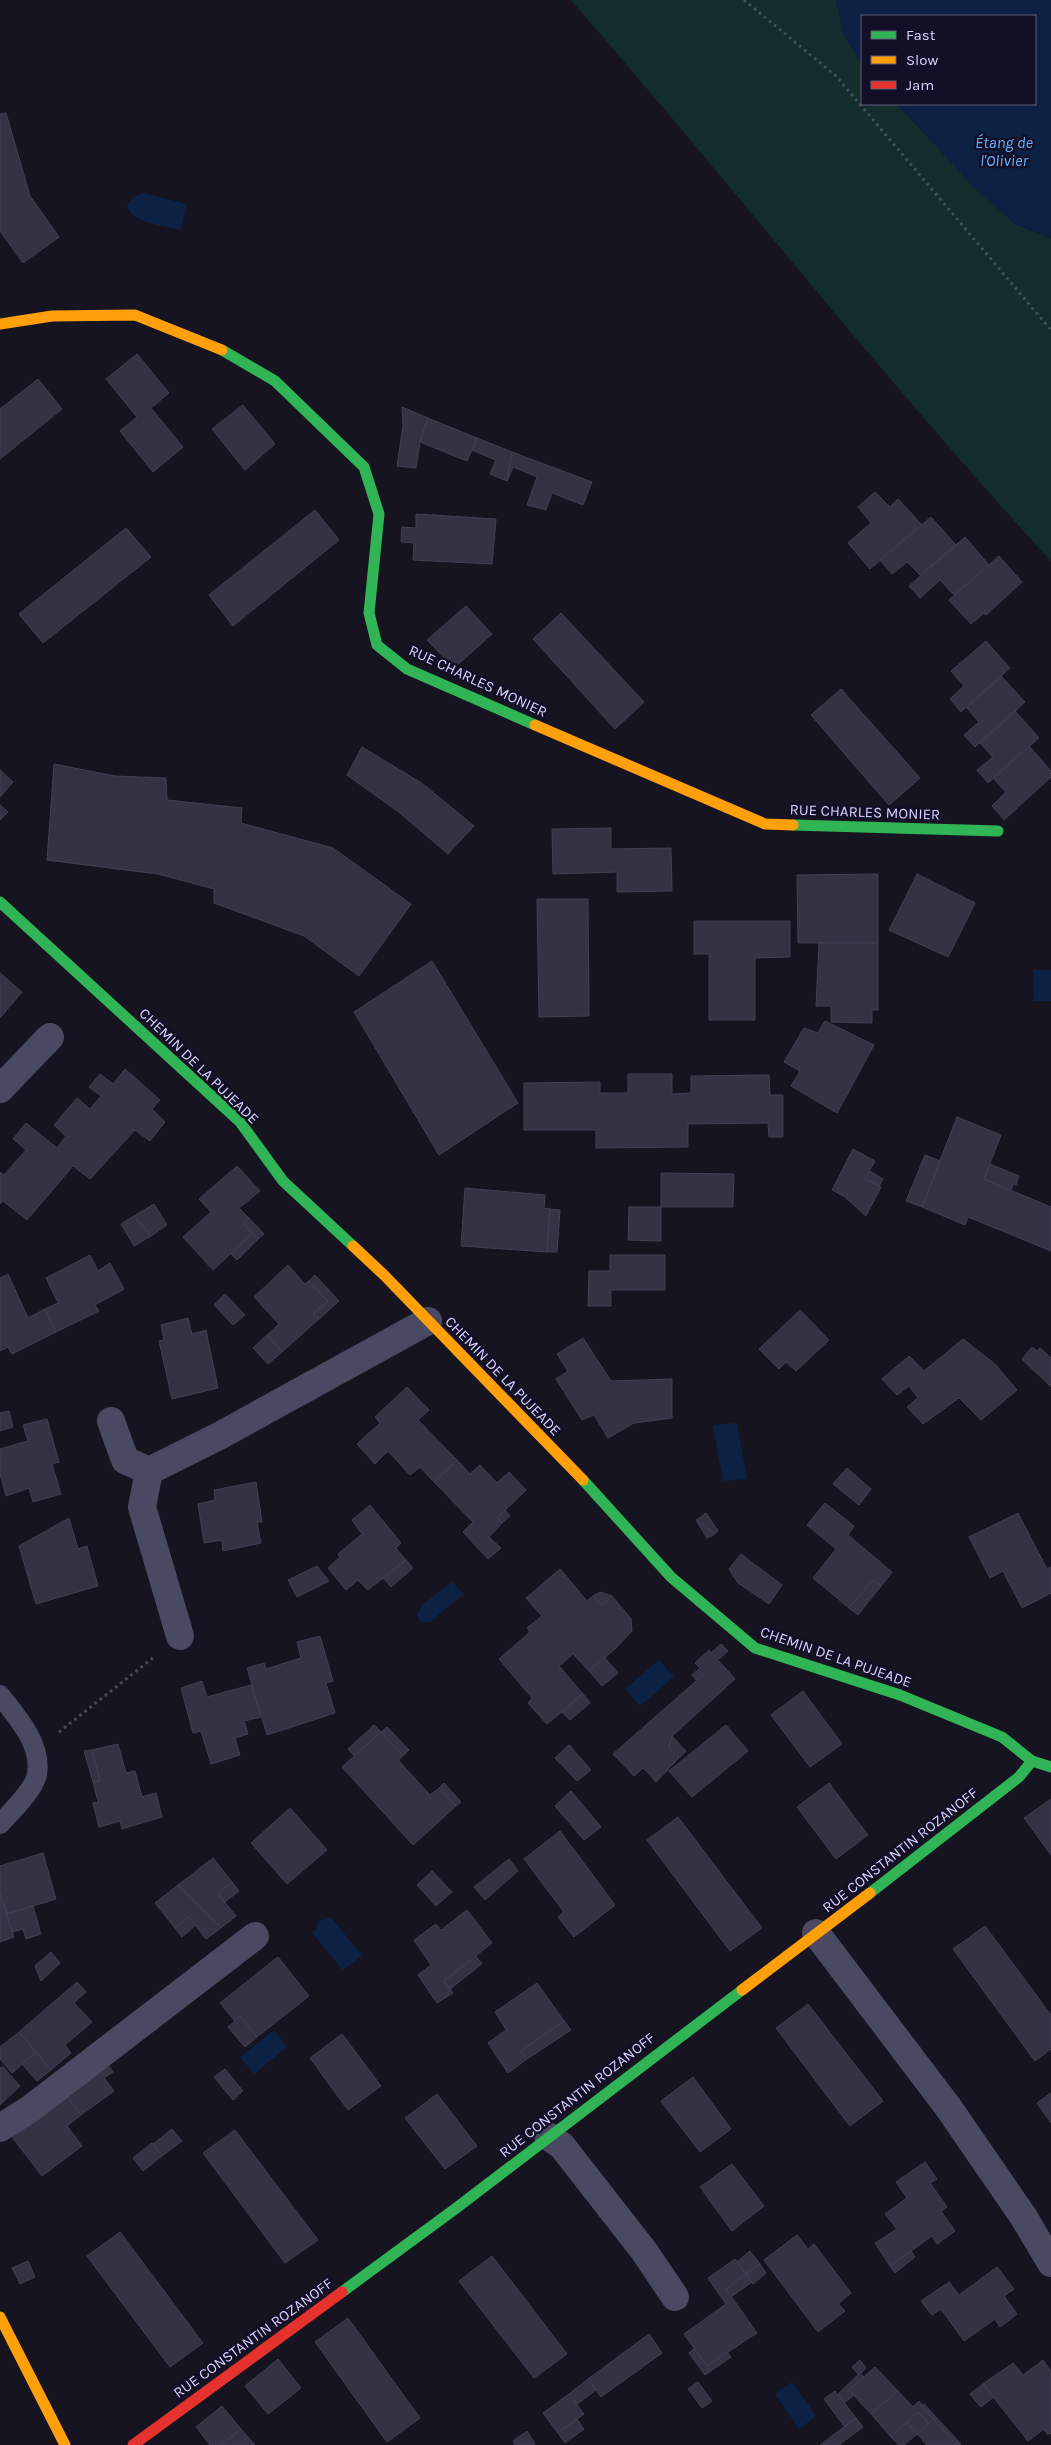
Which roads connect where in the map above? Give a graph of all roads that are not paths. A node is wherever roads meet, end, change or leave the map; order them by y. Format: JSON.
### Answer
{"nodes":[{"id":1,"x":0,"y":324,"type":"edge"},
{"id":2,"x":998,"y":831,"type":"dead end"},
{"id":3,"x":0,"y":902,"type":"edge"},
{"id":4,"x":50,"y":1037,"type":"dead end"},
{"id":5,"x":0,"y":1090,"type":"edge"},
{"id":6,"x":428,"y":1321,"type":"junction"},
{"id":7,"x":111,"y":1421,"type":"dead end"},
{"id":8,"x":150,"y":1471,"type":"junction"},
{"id":9,"x":180,"y":1636,"type":"road end"},
{"id":10,"x":0,"y":1695,"type":"edge"},
{"id":11,"x":1032,"y":1760,"type":"junction"},
{"id":12,"x":1051,"y":1767,"type":"edge"},
{"id":13,"x":0,"y":1824,"type":"edge"},
{"id":14,"x":816,"y":1933,"type":"junction"},
{"id":15,"x":255,"y":1936,"type":"dead end"},
{"id":16,"x":0,"y":2128,"type":"edge"},
{"id":17,"x":548,"y":2136,"type":"junction"},
{"id":18,"x":1051,"y":2263,"type":"edge"},
{"id":19,"x":675,"y":2297,"type":"dead end"},
{"id":20,"x":0,"y":2317,"type":"edge"},
{"id":21,"x":65,"y":2445,"type":"edge"},
{"id":22,"x":133,"y":2445,"type":"edge"}],
"edges":[{"from":1,"to":2,"type":"street","name":"RUE CHARLES MONIER"},
{"from":3,"to":6,"type":"street","name":"CHEMIN DE LA PUJEADE"},
{"from":4,"to":5,"type":"street"},
{"from":6,"to":8,"type":"street"},
{"from":6,"to":11,"type":"street","name":"CHEMIN DE LA PUJEADE"},
{"from":7,"to":8,"type":"street"},
{"from":8,"to":9,"type":"street"},
{"from":10,"to":13,"type":"lane"},
{"from":11,"to":12,"type":"street","name":"CHEMIN DE LA PUJEADE"},
{"from":11,"to":14,"type":"street","name":"RUE CONSTANTIN ROZANOFF"},
{"from":14,"to":17,"type":"street","name":"RUE CONSTANTIN ROZANOFF"},
{"from":14,"to":18,"type":"street"},
{"from":15,"to":16,"type":"street"},
{"from":17,"to":19,"type":"street"},
{"from":17,"to":22,"type":"street","name":"RUE CONSTANTIN ROZANOFF"},
{"from":20,"to":21,"type":"street"}]}
